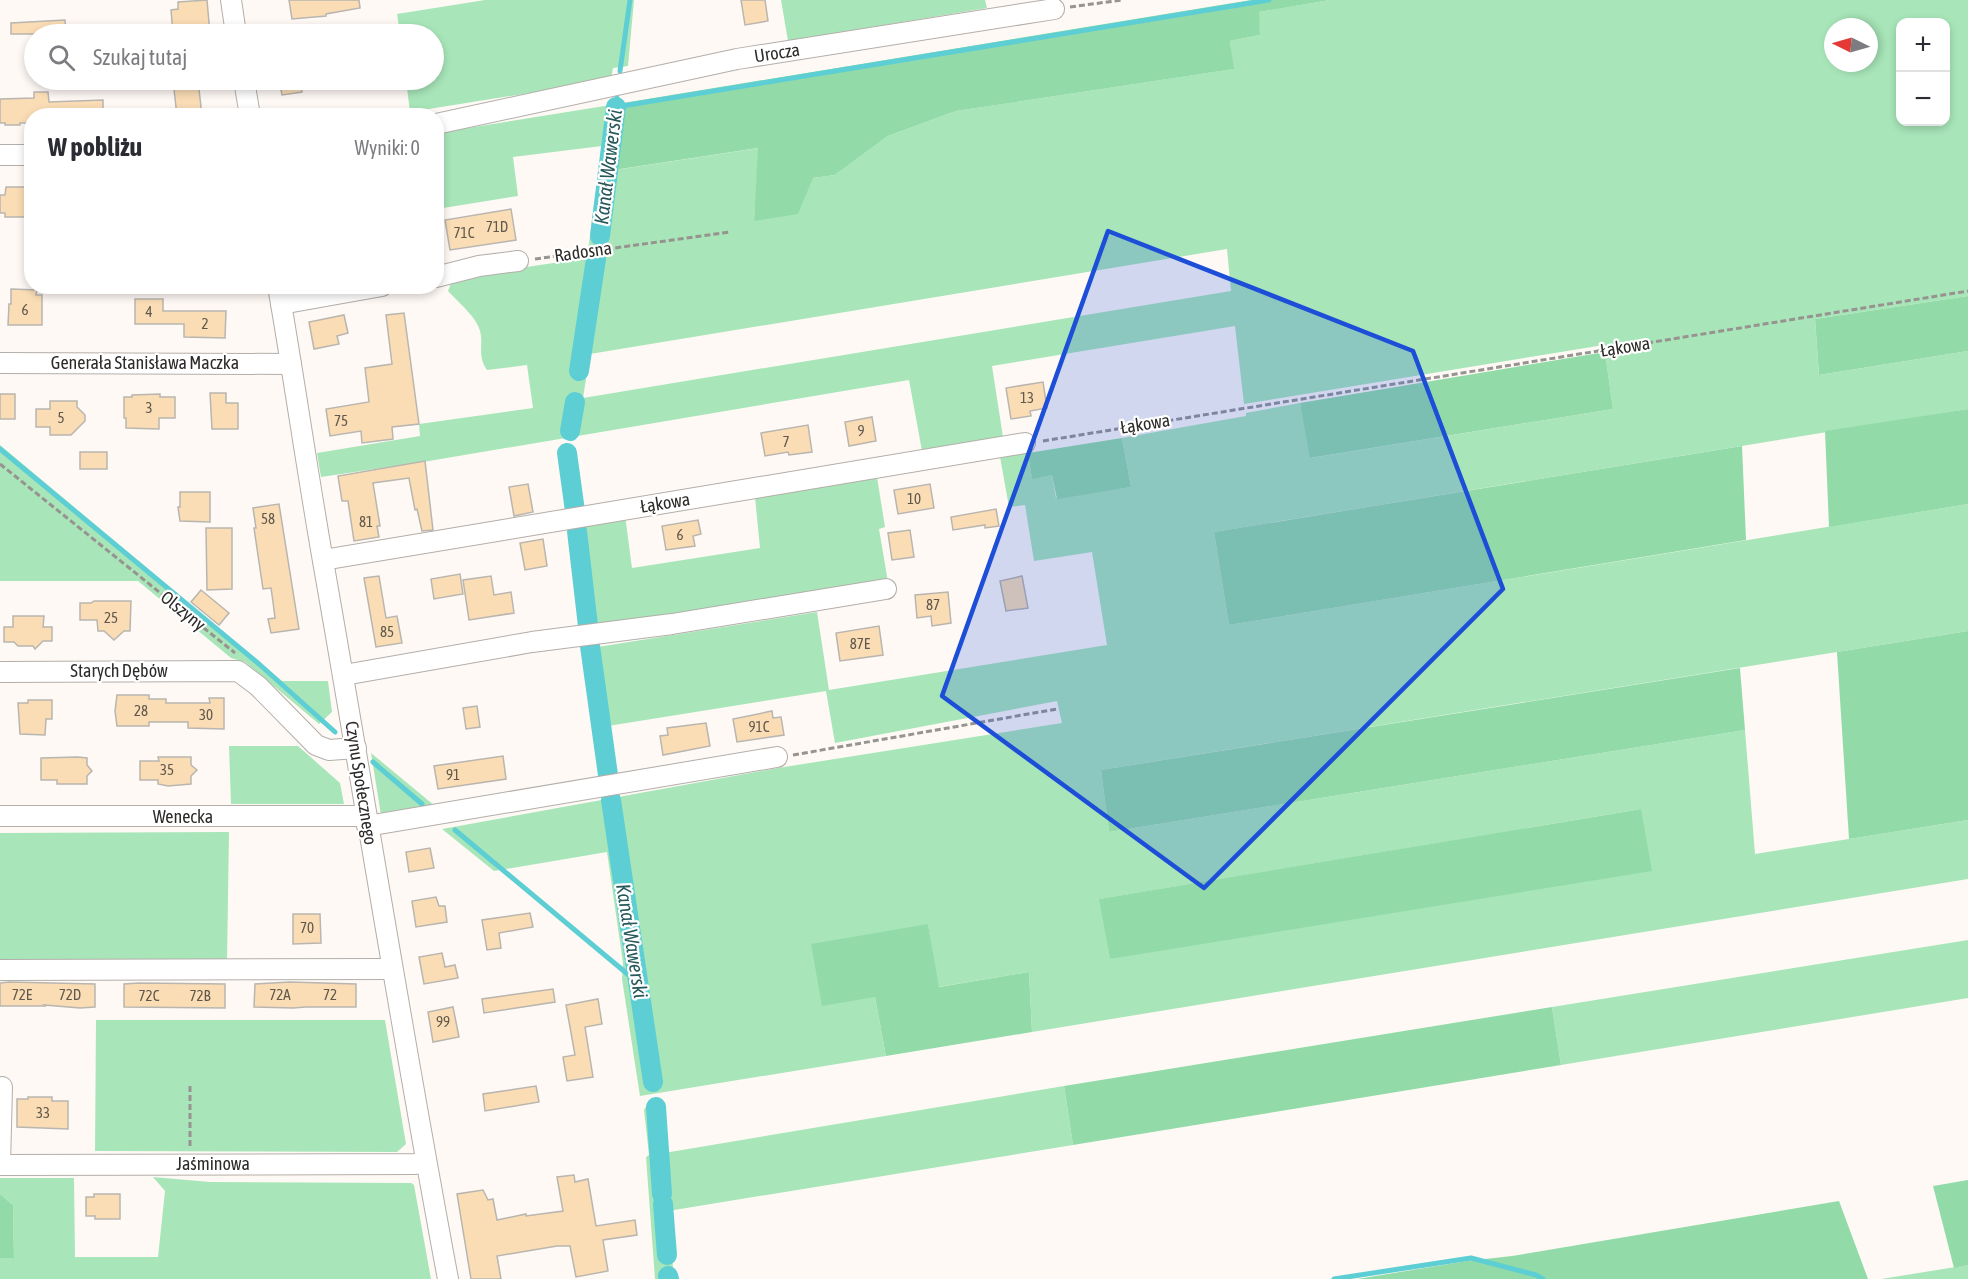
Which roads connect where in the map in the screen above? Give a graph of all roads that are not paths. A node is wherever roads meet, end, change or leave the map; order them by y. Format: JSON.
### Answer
{"nodes":[{"id":1,"x":231,"y":0,"type":"edge"},
{"id":2,"x":1054,"y":9,"type":"road end"},
{"id":3,"x":235,"y":24,"type":"edge"},
{"id":4,"x":246,"y":90,"type":"edge"},
{"id":5,"x":249,"y":108,"type":"edge"},
{"id":6,"x":444,"y":122,"type":"edge"},
{"id":7,"x":24,"y":154,"type":"edge"},
{"id":8,"x":0,"y":155,"type":"edge"},
{"id":9,"x":518,"y":261,"type":"road end"},
{"id":10,"x":444,"y":275,"type":"edge"},
{"id":11,"x":280,"y":295,"type":"edge"},
{"id":12,"x":0,"y":363,"type":"edge"},
{"id":13,"x":291,"y":364,"type":"junction"},
{"id":14,"x":1026,"y":443,"type":"road end"},
{"id":15,"x":322,"y":560,"type":"junction"},
{"id":16,"x":886,"y":589,"type":"dead end"},
{"id":17,"x":0,"y":672,"type":"edge"},
{"id":18,"x":344,"y":675,"type":"junction"},
{"id":19,"x":356,"y":748,"type":"junction"},
{"id":20,"x":777,"y":758,"type":"road end"},
{"id":21,"x":0,"y":816,"type":"edge"},
{"id":22,"x":367,"y":821,"type":"junction"},
{"id":23,"x":392,"y":969,"type":"junction"},
{"id":24,"x":0,"y":970,"type":"edge"},
{"id":25,"x":2,"y":1087,"type":"dead end"},
{"id":26,"x":426,"y":1162,"type":"junction"},
{"id":27,"x":0,"y":1165,"type":"edge"},
{"id":28,"x":448,"y":1279,"type":"edge"}],
"edges":[{"from":1,"to":3,"type":"street"},
{"from":2,"to":6,"type":"street","name":"Urocza"},
{"from":4,"to":5,"type":"street"},
{"from":7,"to":8,"type":"street"},
{"from":9,"to":10,"type":"street"},
{"from":11,"to":13,"type":"street","name":"Czynu Społecznego"},
{"from":12,"to":13,"type":"street","name":"Generała Stanisława Maczka"},
{"from":13,"to":15,"type":"street","name":"Czynu Społecznego"},
{"from":14,"to":15,"type":"street","name":"Łąkowa"},
{"from":15,"to":18,"type":"street","name":"Czynu Społecznego"},
{"from":16,"to":18,"type":"street"},
{"from":17,"to":19,"type":"street","name":"Starych Dębów"},
{"from":18,"to":19,"type":"street","name":"Czynu Społecznego"},
{"from":19,"to":22,"type":"street","name":"Czynu Społecznego"},
{"from":20,"to":22,"type":"street","name":"Wenecka"},
{"from":21,"to":22,"type":"street","name":"Wenecka"},
{"from":22,"to":23,"type":"street","name":"Czynu Społecznego"},
{"from":23,"to":24,"type":"street"},
{"from":23,"to":26,"type":"street","name":"Czynu Społecznego"},
{"from":25,"to":27,"type":"street"},
{"from":26,"to":27,"type":"street","name":"Jaśminowa"},
{"from":26,"to":28,"type":"street","name":"Czynu Społecznego"}]}
